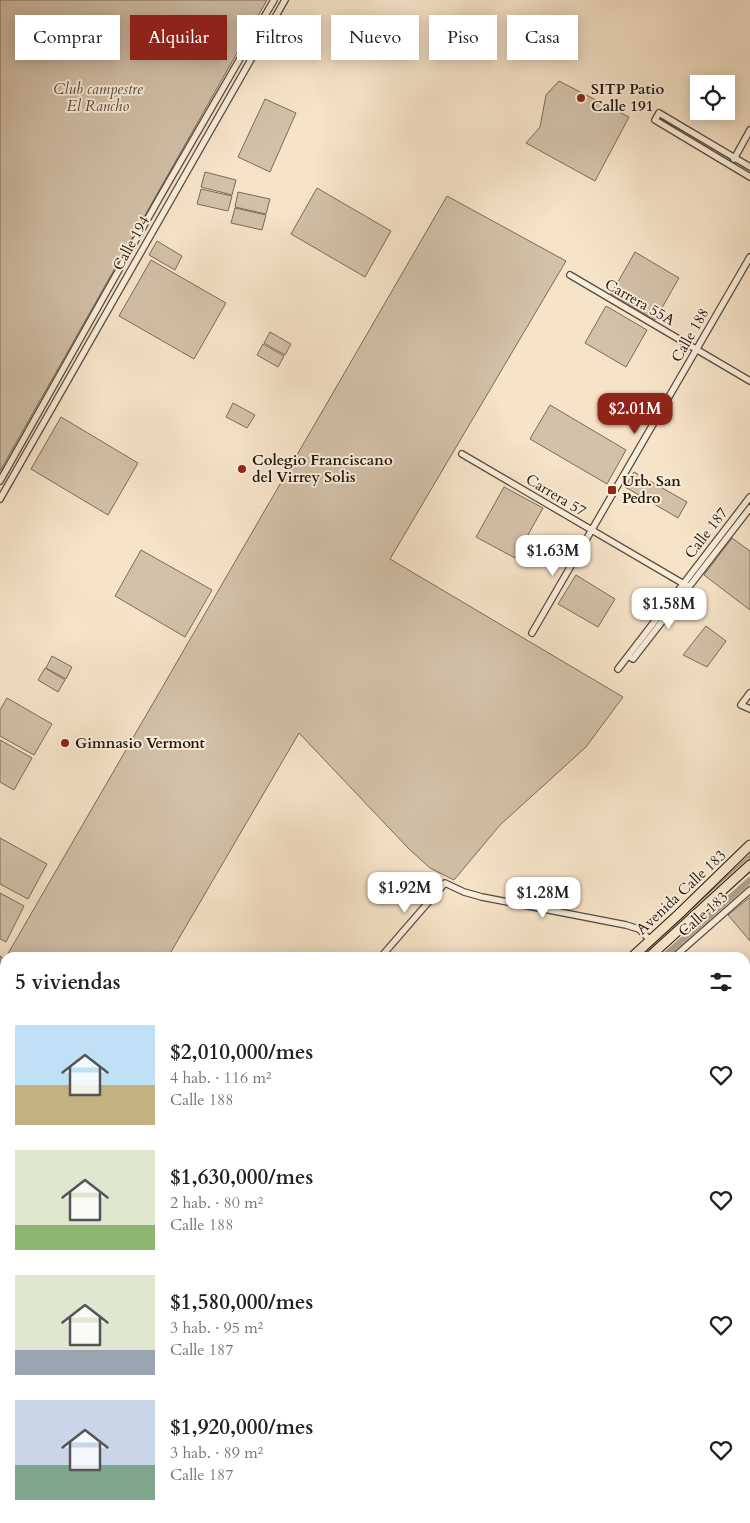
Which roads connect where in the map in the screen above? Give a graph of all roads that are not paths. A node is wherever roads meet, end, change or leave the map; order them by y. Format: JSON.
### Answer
{"nodes":[{"id":1,"x":274,"y":0,"type":"edge"},
{"id":2,"x":285,"y":0,"type":"edge"},
{"id":3,"x":750,"y":130,"type":"edge"},
{"id":4,"x":694,"y":134,"type":"junction"},
{"id":5,"x":690,"y":141,"type":"junction"},
{"id":6,"x":734,"y":158,"type":"junction"},
{"id":7,"x":730,"y":165,"type":"junction"},
{"id":8,"x":750,"y":167,"type":"edge"},
{"id":9,"x":750,"y":177,"type":"edge"},
{"id":10,"x":750,"y":257,"type":"edge"},
{"id":11,"x":570,"y":275,"type":"dead end"},
{"id":12,"x":696,"y":349,"type":"junction"},
{"id":13,"x":750,"y":381,"type":"edge"},
{"id":14,"x":462,"y":454,"type":"dead end"},
{"id":15,"x":0,"y":481,"type":"edge"},
{"id":16,"x":750,"y":497,"type":"edge"},
{"id":17,"x":0,"y":499,"type":"edge"},
{"id":18,"x":750,"y":508,"type":"edge"},
{"id":19,"x":591,"y":531,"type":"junction"},
{"id":20,"x":686,"y":586,"type":"junction"},
{"id":21,"x":532,"y":633,"type":"dead end"},
{"id":22,"x":618,"y":669,"type":"dead end"},
{"id":23,"x":750,"y":693,"type":"edge"},
{"id":24,"x":750,"y":709,"type":"edge"},
{"id":25,"x":750,"y":845,"type":"edge"},
{"id":26,"x":750,"y":865,"type":"edge"},
{"id":27,"x":750,"y":890,"type":"edge"},
{"id":28,"x":650,"y":940,"type":"junction"},
{"id":29,"x":385,"y":952,"type":"edge"},
{"id":30,"x":637,"y":952,"type":"edge"},
{"id":31,"x":655,"y":952,"type":"edge"},
{"id":32,"x":680,"y":952,"type":"edge"}],
"edges":[{"from":1,"to":15,"type":"street","name":"Calle 194"},
{"from":2,"to":17,"type":"street","name":"Calle 194"},
{"from":3,"to":6,"type":"street"},
{"from":4,"to":5,"type":"street"},
{"from":4,"to":5,"type":"street"},
{"from":4,"to":6,"type":"street"},
{"from":5,"to":7,"type":"street"},
{"from":6,"to":7,"type":"street"},
{"from":6,"to":8,"type":"street"},
{"from":7,"to":9,"type":"street"},
{"from":10,"to":12,"type":"street","name":"Calle 188"},
{"from":11,"to":12,"type":"street","name":"Carrera 55A"},
{"from":12,"to":13,"type":"street","name":"Carrera 55A"},
{"from":12,"to":19,"type":"street","name":"Calle 188"},
{"from":14,"to":19,"type":"street","name":"Carrera 57"},
{"from":16,"to":20,"type":"street","name":"Calle 187"},
{"from":18,"to":20,"type":"street","name":"Calle 187"},
{"from":19,"to":20,"type":"street","name":"Carrera 57"},
{"from":19,"to":21,"type":"street","name":"Calle 188"},
{"from":20,"to":22,"type":"street","name":"Calle 187"},
{"from":23,"to":24,"type":"street"},
{"from":25,"to":28,"type":"main road","name":"Avenida Calle 183"},
{"from":26,"to":31,"type":"main road","name":"Avenida Calle 183"},
{"from":27,"to":32,"type":"street","name":"Calle 183"},
{"from":28,"to":29,"type":"street"},
{"from":28,"to":30,"type":"main road","name":"Avenida Calle 183"}]}
